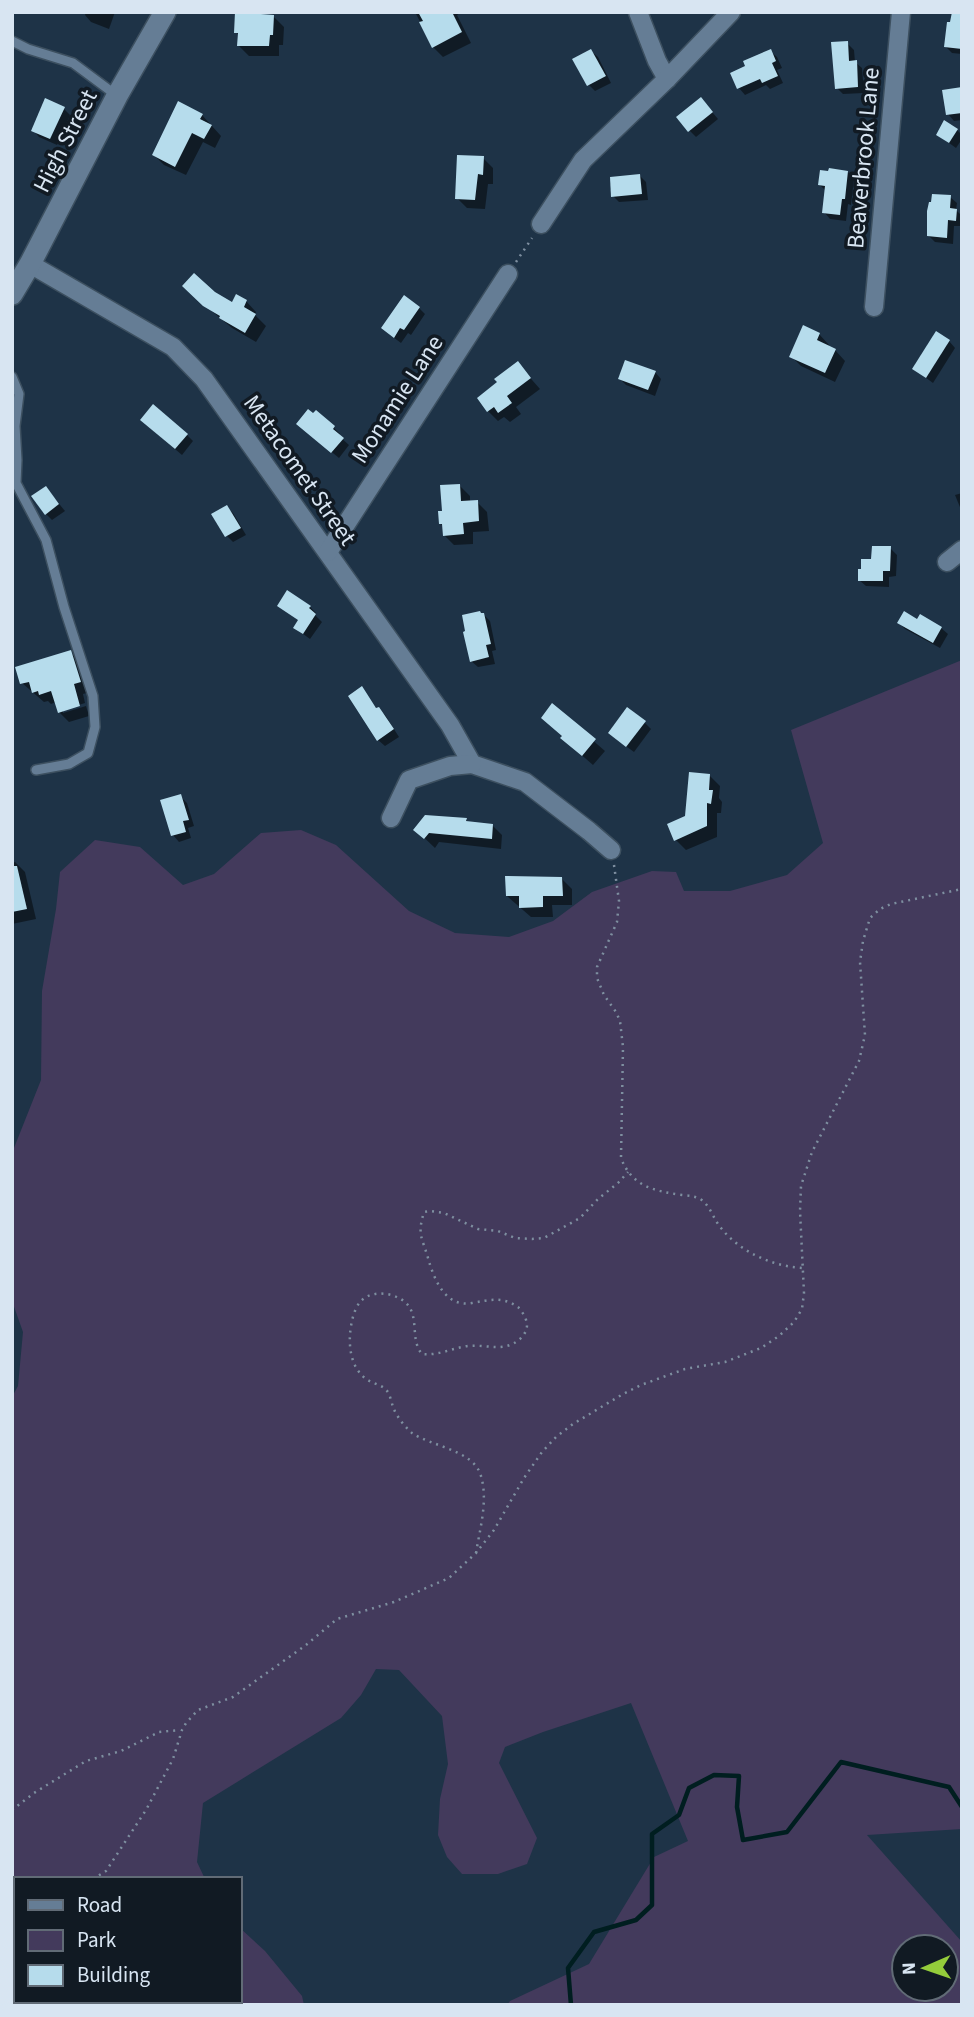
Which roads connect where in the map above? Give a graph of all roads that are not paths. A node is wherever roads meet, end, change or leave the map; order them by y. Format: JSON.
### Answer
{"nodes":[{"id":1,"x":164,"y":12,"type":"edge"},
{"id":2,"x":638,"y":12,"type":"edge"},
{"id":3,"x":731,"y":12,"type":"edge"},
{"id":4,"x":901,"y":12,"type":"edge"},
{"id":5,"x":12,"y":41,"type":"edge"},
{"id":6,"x":667,"y":79,"type":"junction"},
{"id":7,"x":117,"y":97,"type":"junction"},
{"id":8,"x":541,"y":224,"type":"road end"},
{"id":9,"x":30,"y":264,"type":"junction"},
{"id":10,"x":508,"y":274,"type":"road end"},
{"id":11,"x":12,"y":294,"type":"edge"},
{"id":12,"x":874,"y":307,"type":"dead end"},
{"id":13,"x":12,"y":377,"type":"edge"},
{"id":14,"x":962,"y":550,"type":"edge"},
{"id":15,"x":328,"y":552,"type":"junction"},
{"id":16,"x":947,"y":562,"type":"dead end"},
{"id":17,"x":472,"y":764,"type":"junction"},
{"id":18,"x":36,"y":770,"type":"dead end"},
{"id":19,"x":391,"y":818,"type":"dead end"},
{"id":20,"x":611,"y":850,"type":"road end"}],
"edges":[{"from":1,"to":7,"type":"street","name":"High Street"},
{"from":2,"to":6,"type":"street"},
{"from":3,"to":6,"type":"street"},
{"from":4,"to":12,"type":"street","name":"Beaverbrook Lane"},
{"from":5,"to":7,"type":"lane"},
{"from":6,"to":8,"type":"street"},
{"from":7,"to":9,"type":"street","name":"High Street"},
{"from":9,"to":11,"type":"street","name":"High Street"},
{"from":9,"to":15,"type":"street","name":"Metacomet Street"},
{"from":10,"to":15,"type":"street","name":"Monamie Lane"},
{"from":13,"to":18,"type":"lane"},
{"from":14,"to":16,"type":"street"},
{"from":15,"to":17,"type":"street","name":"Metacomet Street"},
{"from":17,"to":19,"type":"street"},
{"from":17,"to":20,"type":"street"}]}
